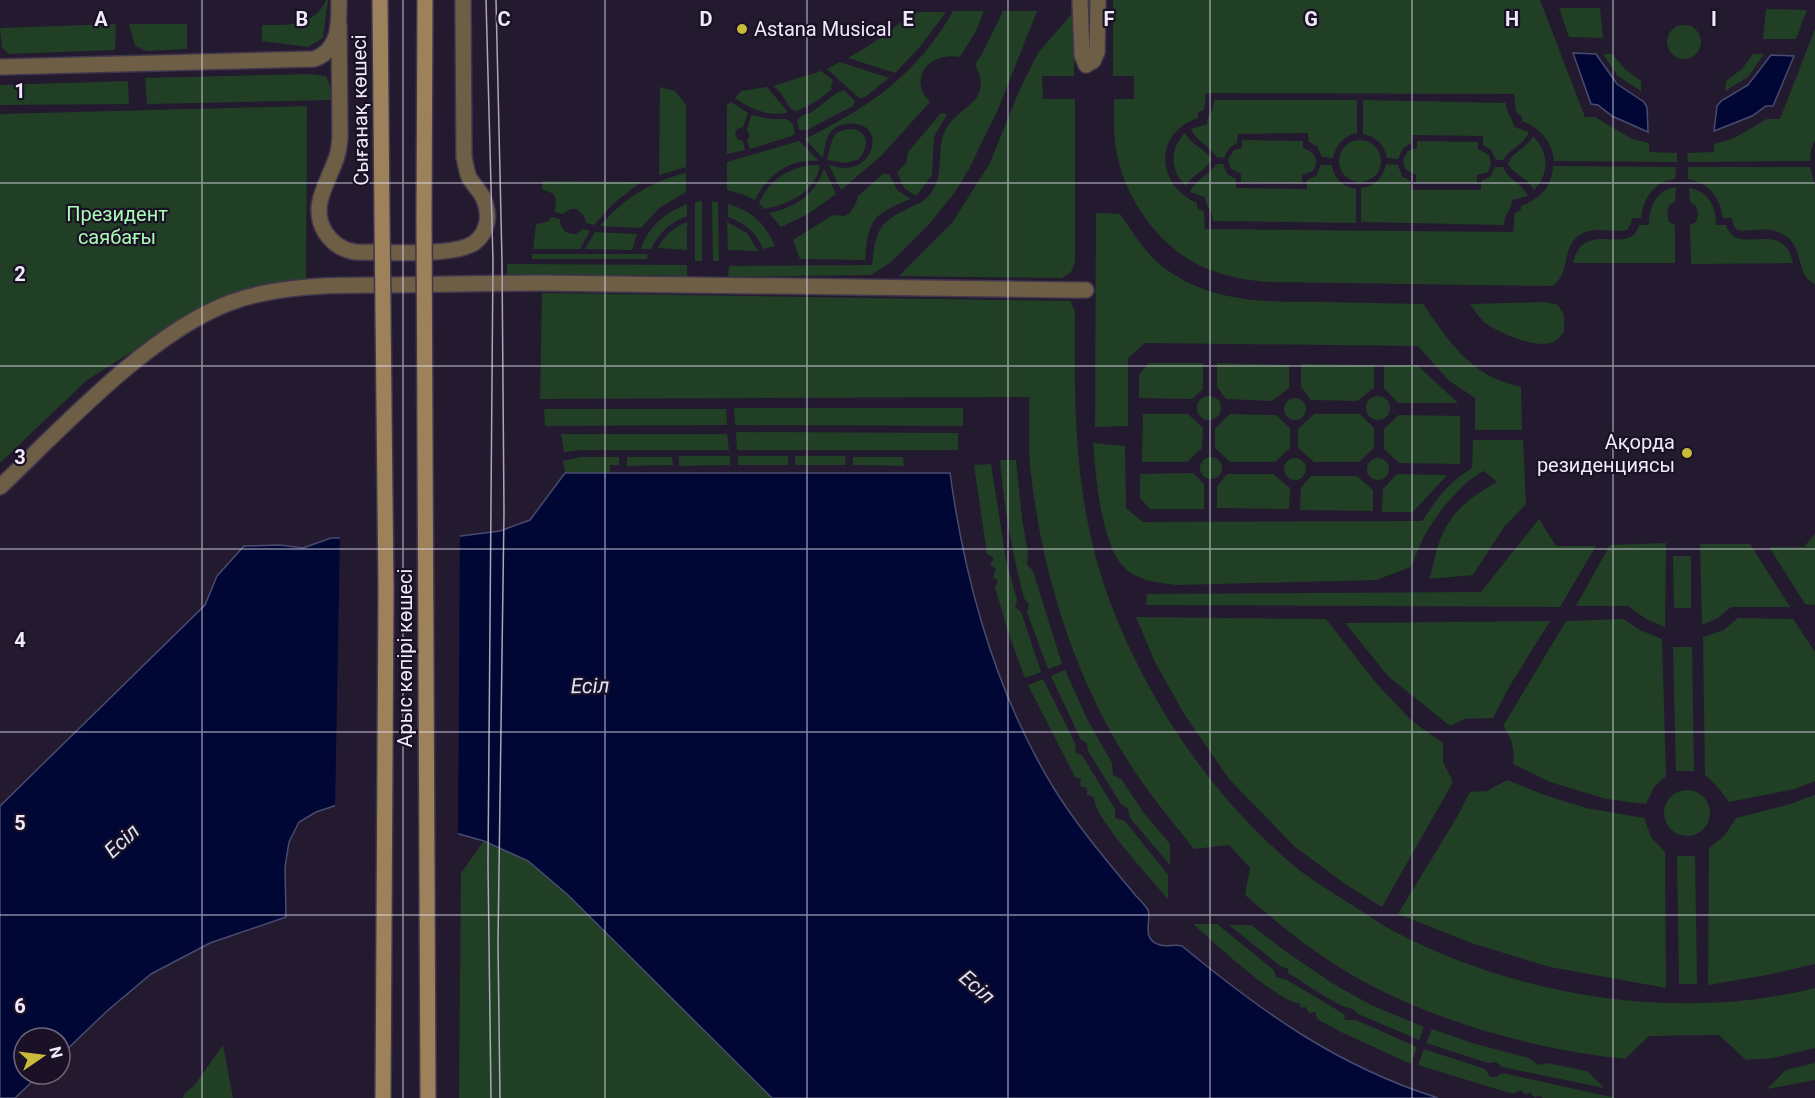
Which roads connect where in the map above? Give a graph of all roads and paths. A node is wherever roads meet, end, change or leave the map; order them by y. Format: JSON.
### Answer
{"nodes":[{"id":1,"x":339,"y":0,"type":"edge"},
{"id":2,"x":380,"y":0,"type":"edge"},
{"id":3,"x":425,"y":0,"type":"edge"},
{"id":4,"x":463,"y":0,"type":"edge"},
{"id":5,"x":1080,"y":0,"type":"edge"},
{"id":6,"x":1098,"y":0,"type":"edge"},
{"id":7,"x":339,"y":26,"type":"junction"},
{"id":8,"x":0,"y":67,"type":"edge"},
{"id":9,"x":382,"y":219,"type":"joint"},
{"id":10,"x":1086,"y":290,"type":"dead end"},
{"id":11,"x":0,"y":487,"type":"edge"},
{"id":12,"x":383,"y":1098,"type":"edge"},
{"id":13,"x":428,"y":1098,"type":"edge"}],
"edges":[{"from":1,"to":7,"type":"street","name":"Сығанақ көшесі"},
{"from":2,"to":9,"type":"main road","name":"Сығанақ көшесі"},
{"from":3,"to":13,"type":"main road","name":"Арыс көпірі көшесі","bridge":true},
{"from":4,"to":7,"type":"street","name":"Сығанақ көшесі"},
{"from":5,"to":6,"type":"street"},
{"from":7,"to":8,"type":"street"},
{"from":9,"to":12,"type":"main road","name":"Арыс көпірі көшесі","bridge":true},
{"from":10,"to":11,"type":"street"}]}
